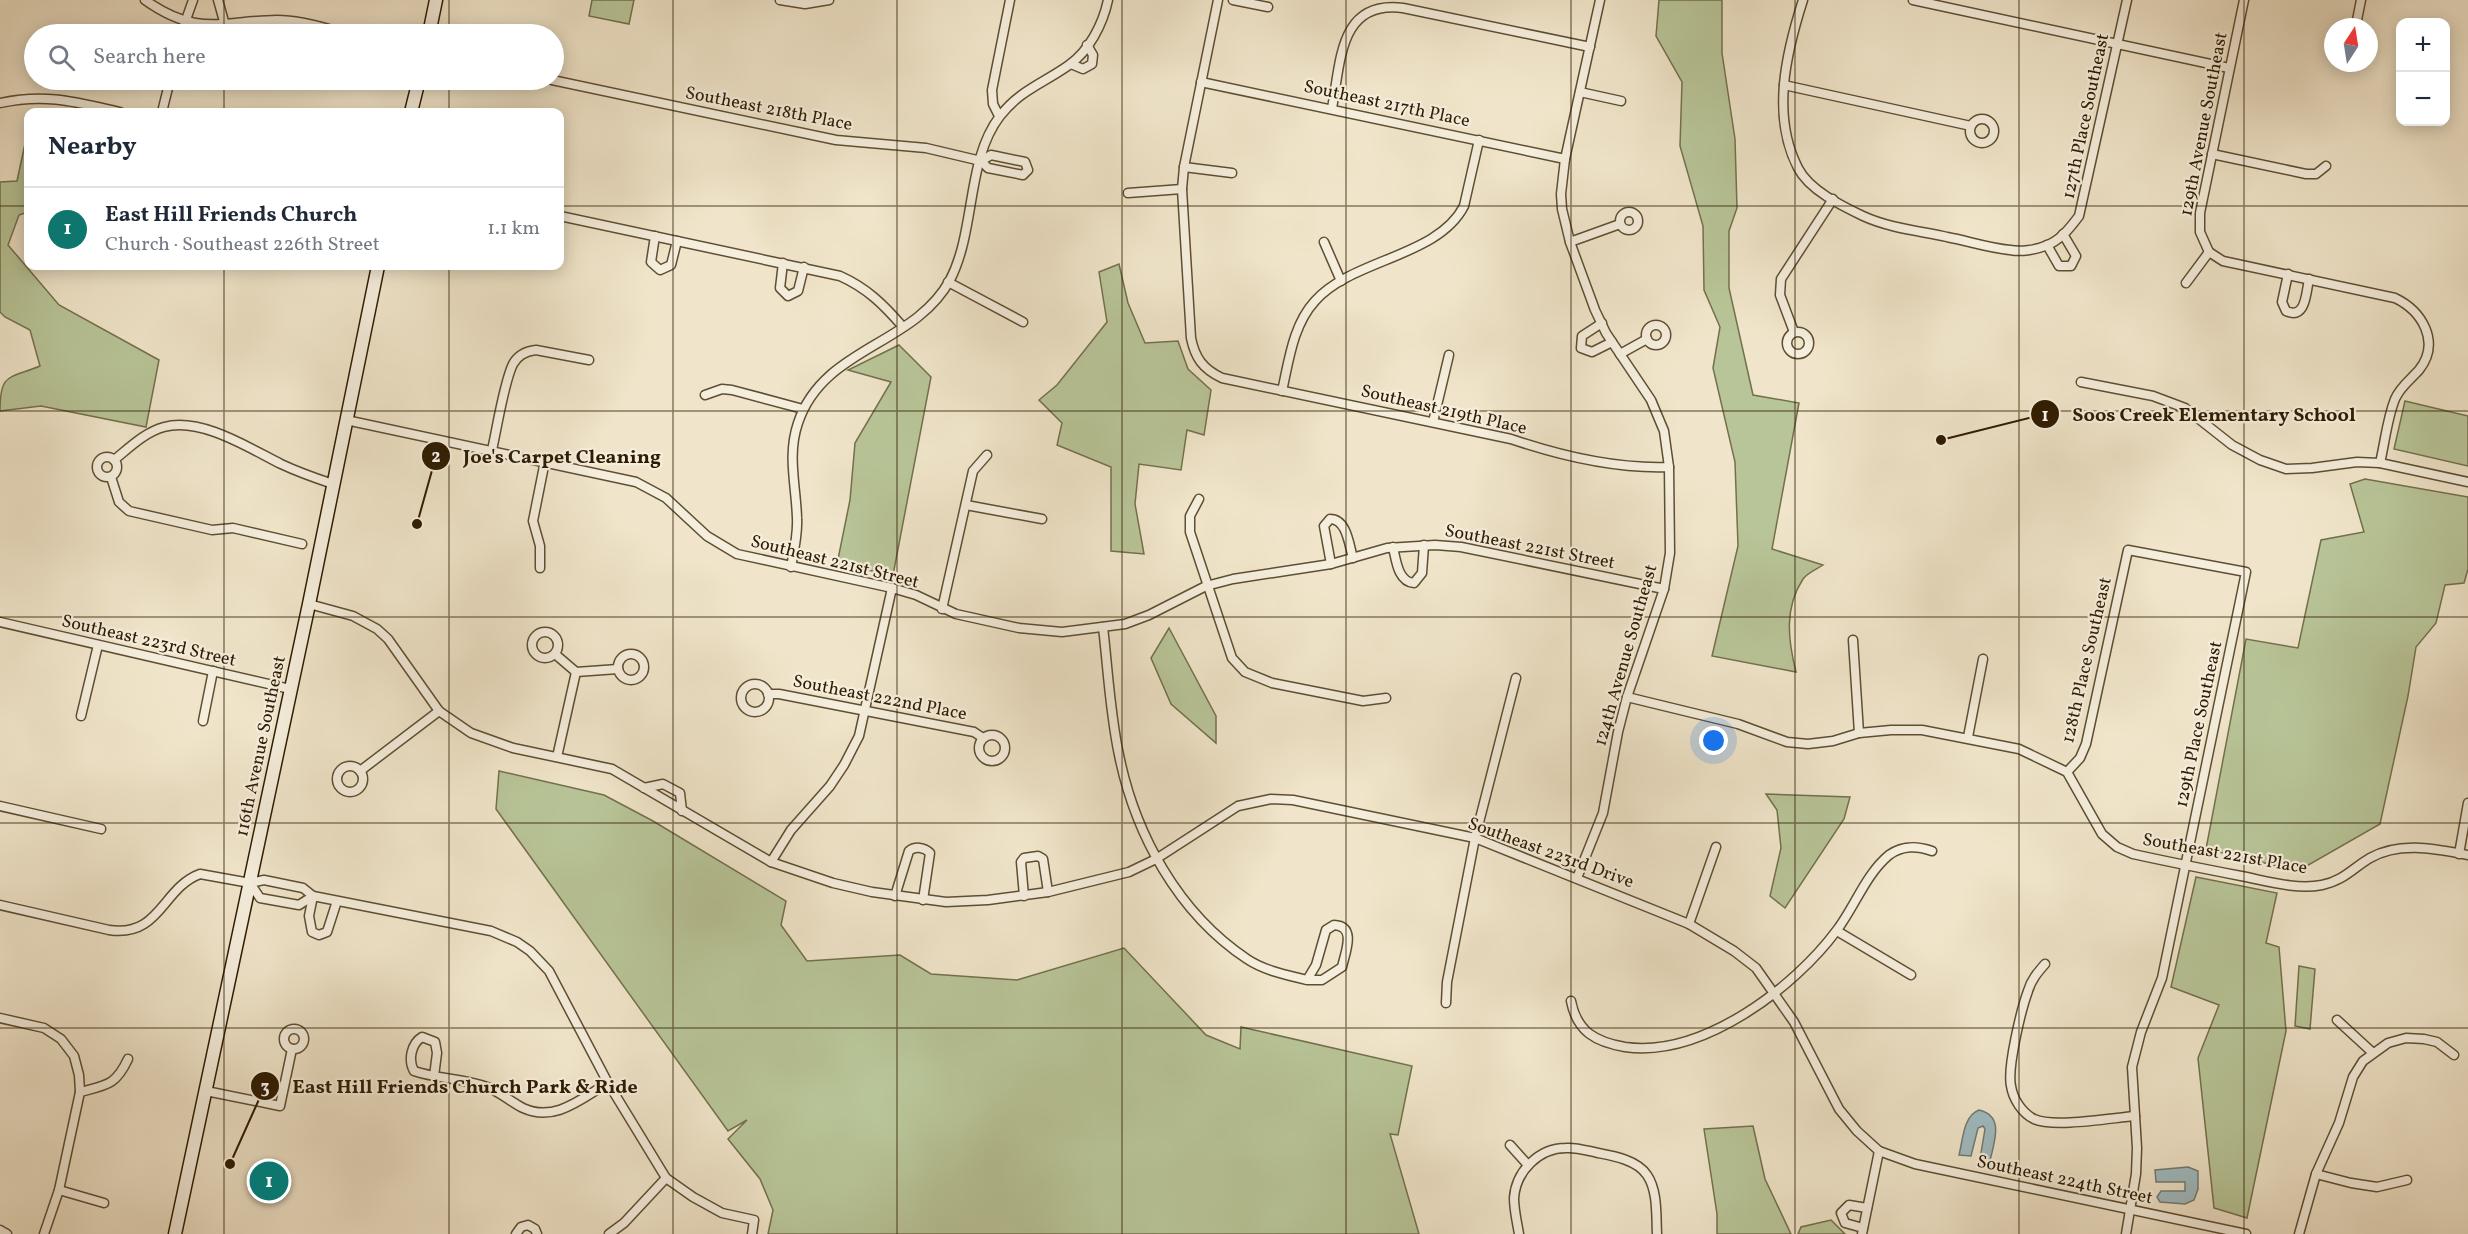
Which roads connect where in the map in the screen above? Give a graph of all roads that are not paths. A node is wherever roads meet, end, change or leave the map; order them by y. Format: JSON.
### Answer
{"nodes":[{"id":1,"x":145,"y":0,"type":"edge"},
{"id":2,"x":193,"y":0,"type":"edge"},
{"id":3,"x":218,"y":0,"type":"edge"},
{"id":4,"x":436,"y":0,"type":"edge"},
{"id":5,"x":780,"y":0,"type":"edge"},
{"id":6,"x":829,"y":0,"type":"edge"},
{"id":7,"x":1010,"y":0,"type":"edge"},
{"id":8,"x":1108,"y":0,"type":"edge"},
{"id":9,"x":1218,"y":0,"type":"edge"},
{"id":10,"x":1233,"y":0,"type":"edge"},
{"id":11,"x":1600,"y":0,"type":"edge"},
{"id":12,"x":1803,"y":0,"type":"edge"},
{"id":13,"x":1913,"y":0,"type":"edge"},
{"id":14,"x":2127,"y":0,"type":"edge"},
{"id":15,"x":2244,"y":0,"type":"edge"},
{"id":16,"x":2361,"y":0,"type":"edge"},
{"id":17,"x":1268,"y":7,"type":"dead end"},
{"id":18,"x":2357,"y":18,"type":"edge"},
{"id":19,"x":184,"y":22,"type":"junction"},
{"id":20,"x":211,"y":24,"type":"edge"},
{"id":21,"x":225,"y":24,"type":"edge"},
{"id":22,"x":236,"y":24,"type":"edge"},
{"id":23,"x":299,"y":24,"type":"edge"},
{"id":24,"x":431,"y":24,"type":"edge"},
{"id":25,"x":2118,"y":44,"type":"junction"},
{"id":26,"x":1087,"y":45,"type":"junction"},
{"id":27,"x":1590,"y":47,"type":"junction"},
{"id":28,"x":1071,"y":64,"type":"junction"},
{"id":29,"x":2229,"y":68,"type":"junction"},
{"id":30,"x":1201,"y":82,"type":"junction"},
{"id":31,"x":564,"y":83,"type":"edge"},
{"id":32,"x":1784,"y":85,"type":"junction"},
{"id":33,"x":168,"y":90,"type":"edge"},
{"id":34,"x":416,"y":90,"type":"edge"},
{"id":35,"x":1580,"y":92,"type":"junction"},
{"id":36,"x":1621,"y":101,"type":"dead end"},
{"id":37,"x":0,"y":103,"type":"edge"},
{"id":38,"x":101,"y":108,"type":"edge"},
{"id":39,"x":163,"y":108,"type":"edge"},
{"id":40,"x":412,"y":108,"type":"edge"},
{"id":41,"x":1332,"y":108,"type":"junction"},
{"id":42,"x":999,"y":117,"type":"junction"},
{"id":43,"x":1971,"y":126,"type":"dead end"},
{"id":44,"x":1479,"y":140,"type":"junction"},
{"id":45,"x":2212,"y":154,"type":"junction"},
{"id":46,"x":1565,"y":159,"type":"junction"},
{"id":47,"x":981,"y":160,"type":"junction"},
{"id":48,"x":2326,"y":166,"type":"dead end"},
{"id":49,"x":1184,"y":167,"type":"junction"},
{"id":50,"x":1232,"y":173,"type":"dead end"},
{"id":51,"x":1182,"y":189,"type":"junction"},
{"id":52,"x":1128,"y":193,"type":"dead end"},
{"id":53,"x":1833,"y":199,"type":"junction"},
{"id":54,"x":564,"y":217,"type":"edge"},
{"id":55,"x":1620,"y":224,"type":"dead end"},
{"id":56,"x":655,"y":236,"type":"junction"},
{"id":57,"x":2060,"y":238,"type":"junction"},
{"id":58,"x":676,"y":241,"type":"junction"},
{"id":59,"x":1324,"y":242,"type":"dead end"},
{"id":60,"x":1570,"y":242,"type":"junction"},
{"id":61,"x":2047,"y":245,"type":"junction"},
{"id":62,"x":2209,"y":252,"type":"junction"},
{"id":63,"x":783,"y":263,"type":"junction"},
{"id":64,"x":804,"y":267,"type":"junction"},
{"id":65,"x":377,"y":270,"type":"edge"},
{"id":66,"x":2288,"y":274,"type":"junction"},
{"id":67,"x":2309,"y":279,"type":"junction"},
{"id":68,"x":1341,"y":281,"type":"junction"},
{"id":69,"x":948,"y":282,"type":"junction"},
{"id":70,"x":2186,"y":283,"type":"dead end"},
{"id":71,"x":1023,"y":322,"type":"dead end"},
{"id":72,"x":1602,"y":323,"type":"junction"},
{"id":73,"x":903,"y":327,"type":"junction"},
{"id":74,"x":1794,"y":332,"type":"dead end"},
{"id":75,"x":1647,"y":339,"type":"dead end"},
{"id":76,"x":1612,"y":342,"type":"junction"},
{"id":77,"x":1620,"y":354,"type":"junction"},
{"id":78,"x":1449,"y":355,"type":"dead end"},
{"id":79,"x":590,"y":360,"type":"dead end"},
{"id":80,"x":2081,"y":382,"type":"dead end"},
{"id":81,"x":1282,"y":391,"type":"junction"},
{"id":82,"x":705,"y":395,"type":"dead end"},
{"id":83,"x":803,"y":409,"type":"junction"},
{"id":84,"x":346,"y":420,"type":"junction"},
{"id":85,"x":1433,"y":422,"type":"junction"},
{"id":86,"x":492,"y":450,"type":"junction"},
{"id":87,"x":987,"y":455,"type":"dead end"},
{"id":88,"x":114,"y":460,"type":"junction"},
{"id":89,"x":545,"y":461,"type":"junction"},
{"id":90,"x":2380,"y":464,"type":"junction"},
{"id":91,"x":1669,"y":467,"type":"junction"},
{"id":92,"x":111,"y":477,"type":"junction"},
{"id":93,"x":2468,"y":482,"type":"edge"},
{"id":94,"x":333,"y":484,"type":"junction"},
{"id":95,"x":1199,"y":499,"type":"dead end"},
{"id":96,"x":966,"y":505,"type":"junction"},
{"id":97,"x":1042,"y":519,"type":"dead end"},
{"id":98,"x":302,"y":544,"type":"dead end"},
{"id":99,"x":1424,"y":545,"type":"junction"},
{"id":100,"x":1392,"y":547,"type":"junction"},
{"id":101,"x":1353,"y":558,"type":"junction"},
{"id":102,"x":1331,"y":564,"type":"junction"},
{"id":103,"x":791,"y":567,"type":"junction"},
{"id":104,"x":540,"y":568,"type":"dead end"},
{"id":105,"x":2246,"y":572,"type":"joint"},
{"id":106,"x":1206,"y":586,"type":"junction"},
{"id":107,"x":892,"y":588,"type":"junction"},
{"id":108,"x":1664,"y":589,"type":"junction"},
{"id":109,"x":309,"y":604,"type":"junction"},
{"id":110,"x":942,"y":609,"type":"junction"},
{"id":111,"x":0,"y":622,"type":"edge"},
{"id":112,"x":1103,"y":627,"type":"junction"},
{"id":113,"x":1852,"y":640,"type":"dead end"},
{"id":114,"x":98,"y":645,"type":"junction"},
{"id":115,"x":555,"y":654,"type":"dead end"},
{"id":116,"x":1983,"y":659,"type":"dead end"},
{"id":117,"x":618,"y":669,"type":"dead end"},
{"id":118,"x":213,"y":671,"type":"junction"},
{"id":119,"x":576,"y":672,"type":"junction"},
{"id":120,"x":1516,"y":678,"type":"dead end"},
{"id":121,"x":290,"y":689,"type":"junction"},
{"id":122,"x":768,"y":694,"type":"dead end"},
{"id":123,"x":1628,"y":697,"type":"junction"},
{"id":124,"x":1386,"y":698,"type":"dead end"},
{"id":125,"x":438,"y":711,"type":"junction"},
{"id":126,"x":865,"y":711,"type":"junction"},
{"id":127,"x":81,"y":716,"type":"dead end"},
{"id":128,"x":203,"y":721,"type":"dead end"},
{"id":129,"x":1859,"y":733,"type":"junction"},
{"id":130,"x":1968,"y":737,"type":"junction"},
{"id":131,"x":983,"y":738,"type":"dead end"},
{"id":132,"x":557,"y":757,"type":"junction"},
{"id":133,"x":360,"y":771,"type":"dead end"},
{"id":134,"x":2067,"y":772,"type":"junction"},
{"id":135,"x":644,"y":788,"type":"junction"},
{"id":136,"x":2468,"y":803,"type":"edge"},
{"id":137,"x":0,"y":806,"type":"edge"},
{"id":138,"x":682,"y":812,"type":"junction"},
{"id":139,"x":101,"y":829,"type":"dead end"},
{"id":140,"x":1475,"y":838,"type":"junction"},
{"id":141,"x":1716,"y":847,"type":"dead end"},
{"id":142,"x":1932,"y":852,"type":"dead end"},
{"id":143,"x":2464,"y":854,"type":"edge"},
{"id":144,"x":1156,"y":859,"type":"junction"},
{"id":145,"x":771,"y":862,"type":"junction"},
{"id":146,"x":2185,"y":865,"type":"junction"},
{"id":147,"x":1577,"y":878,"type":"junction"},
{"id":148,"x":250,"y":883,"type":"junction"},
{"id":149,"x":1048,"y":892,"type":"junction"},
{"id":150,"x":313,"y":896,"type":"junction"},
{"id":151,"x":895,"y":896,"type":"junction"},
{"id":152,"x":1024,"y":896,"type":"junction"},
{"id":153,"x":923,"y":900,"type":"junction"},
{"id":154,"x":337,"y":901,"type":"junction"},
{"id":155,"x":0,"y":905,"type":"edge"},
{"id":156,"x":1689,"y":924,"type":"junction"},
{"id":157,"x":1837,"y":931,"type":"junction"},
{"id":158,"x":2045,"y":964,"type":"dead end"},
{"id":159,"x":1911,"y":975,"type":"dead end"},
{"id":160,"x":1308,"y":980,"type":"junction"},
{"id":161,"x":1774,"y":992,"type":"junction"},
{"id":162,"x":1571,"y":1001,"type":"dead end"},
{"id":163,"x":1446,"y":1002,"type":"dead end"},
{"id":164,"x":0,"y":1018,"type":"edge"},
{"id":165,"x":2337,"y":1020,"type":"dead end"},
{"id":166,"x":292,"y":1049,"type":"dead end"},
{"id":167,"x":2373,"y":1053,"type":"junction"},
{"id":168,"x":2454,"y":1055,"type":"dead end"},
{"id":169,"x":128,"y":1059,"type":"dead end"},
{"id":170,"x":434,"y":1076,"type":"junction"},
{"id":171,"x":608,"y":1083,"type":"junction"},
{"id":172,"x":206,"y":1091,"type":"junction"},
{"id":173,"x":80,"y":1092,"type":"junction"},
{"id":174,"x":2135,"y":1116,"type":"junction"},
{"id":175,"x":1510,"y":1145,"type":"dead end"},
{"id":176,"x":1879,"y":1151,"type":"junction"},
{"id":177,"x":1528,"y":1165,"type":"junction"},
{"id":178,"x":2316,"y":1174,"type":"junction"},
{"id":179,"x":666,"y":1178,"type":"junction"},
{"id":180,"x":2407,"y":1180,"type":"dead end"},
{"id":181,"x":58,"y":1190,"type":"junction"},
{"id":182,"x":104,"y":1203,"type":"dead end"},
{"id":183,"x":1867,"y":1208,"type":"junction"},
{"id":184,"x":2130,"y":1209,"type":"junction"},
{"id":185,"x":0,"y":1230,"type":"edge"},
{"id":186,"x":1863,"y":1231,"type":"edge"},
{"id":187,"x":7,"y":1234,"type":"edge"},
{"id":188,"x":44,"y":1234,"type":"edge"},
{"id":189,"x":175,"y":1234,"type":"edge"},
{"id":190,"x":516,"y":1234,"type":"edge"},
{"id":191,"x":537,"y":1234,"type":"edge"},
{"id":192,"x":610,"y":1234,"type":"edge"},
{"id":193,"x":752,"y":1234,"type":"edge"},
{"id":194,"x":1519,"y":1234,"type":"edge"},
{"id":195,"x":1657,"y":1234,"type":"edge"},
{"id":196,"x":2126,"y":1234,"type":"edge"},
{"id":197,"x":2246,"y":1234,"type":"edge"},
{"id":198,"x":2299,"y":1234,"type":"edge"}],
"edges":[{"from":1,"to":19,"type":"street"},
{"from":2,"to":19,"type":"street"},
{"from":3,"to":21,"type":"street"},
{"from":4,"to":24,"type":"main road"},
{"from":5,"to":6,"type":"street"},
{"from":7,"to":42,"type":"street"},
{"from":8,"to":26,"type":"street"},
{"from":9,"to":30,"type":"street"},
{"from":10,"to":17,"type":"street"},
{"from":11,"to":27,"type":"street","name":"124th Avenue Southeast"},
{"from":12,"to":32,"type":"street"},
{"from":13,"to":25,"type":"street"},
{"from":14,"to":25,"type":"street","name":"127th Place Southeast"},
{"from":15,"to":29,"type":"street","name":"129th Avenue Southeast"},
{"from":16,"to":18,"type":"street"},
{"from":19,"to":20,"type":"street"},
{"from":22,"to":23,"type":"street"},
{"from":25,"to":29,"type":"street"},
{"from":25,"to":57,"type":"street","name":"127th Place Southeast"},
{"from":26,"to":28,"type":"street"},
{"from":26,"to":28,"type":"street"},
{"from":27,"to":35,"type":"street","name":"124th Avenue Southeast"},
{"from":27,"to":41,"type":"street"},
{"from":28,"to":42,"type":"street"},
{"from":29,"to":45,"type":"street","name":"129th Avenue Southeast"},
{"from":30,"to":41,"type":"street","name":"Southeast 217th Place"},
{"from":30,"to":49,"type":"street"},
{"from":31,"to":47,"type":"street","name":"Southeast 218th Place"},
{"from":32,"to":43,"type":"street"},
{"from":32,"to":53,"type":"street"},
{"from":33,"to":39,"type":"street"},
{"from":34,"to":40,"type":"main road"},
{"from":35,"to":36,"type":"street"},
{"from":35,"to":46,"type":"street","name":"124th Avenue Southeast"},
{"from":37,"to":38,"type":"street"},
{"from":41,"to":44,"type":"street","name":"Southeast 217th Place"},
{"from":42,"to":47,"type":"street"},
{"from":44,"to":46,"type":"street","name":"Southeast 217th Place"},
{"from":44,"to":68,"type":"street"},
{"from":45,"to":48,"type":"street"},
{"from":45,"to":62,"type":"street","name":"129th Avenue Southeast"},
{"from":46,"to":60,"type":"street","name":"124th Avenue Southeast"},
{"from":47,"to":47,"type":"street"},
{"from":47,"to":69,"type":"street"},
{"from":49,"to":50,"type":"street"},
{"from":49,"to":51,"type":"street"},
{"from":51,"to":52,"type":"street"},
{"from":51,"to":81,"type":"street","name":"Southeast 219th Place"},
{"from":53,"to":61,"type":"street"},
{"from":53,"to":74,"type":"street"},
{"from":54,"to":56,"type":"street"},
{"from":55,"to":60,"type":"street"},
{"from":56,"to":58,"type":"street"},
{"from":56,"to":58,"type":"street"},
{"from":57,"to":61,"type":"street"},
{"from":57,"to":61,"type":"street"},
{"from":58,"to":63,"type":"street"},
{"from":59,"to":68,"type":"street"},
{"from":60,"to":72,"type":"street","name":"124th Avenue Southeast"},
{"from":62,"to":66,"type":"street"},
{"from":62,"to":70,"type":"street"},
{"from":63,"to":64,"type":"street"},
{"from":63,"to":64,"type":"street"},
{"from":64,"to":73,"type":"street"},
{"from":65,"to":84,"type":"main road","name":"116th Avenue Southeast"},
{"from":66,"to":67,"type":"street"},
{"from":66,"to":67,"type":"street"},
{"from":67,"to":90,"type":"street"},
{"from":68,"to":81,"type":"street"},
{"from":69,"to":71,"type":"street"},
{"from":69,"to":73,"type":"street"},
{"from":72,"to":76,"type":"street","name":"124th Avenue Southeast"},
{"from":72,"to":76,"type":"street"},
{"from":73,"to":83,"type":"street"},
{"from":75,"to":77,"type":"street"},
{"from":76,"to":77,"type":"street","name":"124th Avenue Southeast"},
{"from":77,"to":91,"type":"street","name":"124th Avenue Southeast"},
{"from":78,"to":85,"type":"street"},
{"from":79,"to":86,"type":"street"},
{"from":80,"to":90,"type":"street"},
{"from":81,"to":85,"type":"street","name":"Southeast 219th Place"},
{"from":82,"to":83,"type":"street"},
{"from":83,"to":103,"type":"street"},
{"from":84,"to":86,"type":"street","name":"Southeast 221st Street"},
{"from":84,"to":94,"type":"main road","name":"116th Avenue Southeast"},
{"from":85,"to":91,"type":"street","name":"Southeast 219th Place"},
{"from":86,"to":89,"type":"street","name":"Southeast 221st Street"},
{"from":87,"to":96,"type":"street"},
{"from":88,"to":92,"type":"street"},
{"from":88,"to":92,"type":"street"},
{"from":88,"to":94,"type":"street"},
{"from":89,"to":103,"type":"street","name":"Southeast 221st Street"},
{"from":89,"to":104,"type":"street"},
{"from":90,"to":93,"type":"street"},
{"from":91,"to":108,"type":"street","name":"124th Avenue Southeast"},
{"from":92,"to":98,"type":"street"},
{"from":94,"to":109,"type":"main road","name":"116th Avenue Southeast"},
{"from":95,"to":106,"type":"street"},
{"from":96,"to":97,"type":"street"},
{"from":96,"to":110,"type":"street"},
{"from":99,"to":100,"type":"street","name":"Southeast 221st Street"},
{"from":99,"to":100,"type":"street","name":"Southeast 221st Street"},
{"from":99,"to":108,"type":"street","name":"Southeast 221st Street"},
{"from":100,"to":101,"type":"street","name":"Southeast 221st Street"},
{"from":101,"to":102,"type":"street","name":"Southeast 221st Street"},
{"from":101,"to":102,"type":"street"},
{"from":102,"to":106,"type":"street","name":"Southeast 221st Street"},
{"from":103,"to":107,"type":"street","name":"Southeast 221st Street"},
{"from":105,"to":134,"type":"street","name":"128th Place Southeast"},
{"from":105,"to":146,"type":"street","name":"129th Place Southeast"},
{"from":106,"to":112,"type":"street","name":"Southeast 221st Street"},
{"from":106,"to":124,"type":"street"},
{"from":107,"to":110,"type":"street","name":"Southeast 221st Street"},
{"from":107,"to":126,"type":"street"},
{"from":108,"to":123,"type":"street","name":"124th Avenue Southeast"},
{"from":109,"to":121,"type":"main road","name":"116th Avenue Southeast"},
{"from":109,"to":125,"type":"street","name":"Southeast 223rd Drive"},
{"from":110,"to":112,"type":"street","name":"Southeast 221st Street"},
{"from":111,"to":114,"type":"street","name":"Southeast 223rd Street"},
{"from":112,"to":144,"type":"street"},
{"from":113,"to":129,"type":"street"},
{"from":114,"to":118,"type":"street","name":"Southeast 223rd Street"},
{"from":114,"to":127,"type":"street"},
{"from":115,"to":119,"type":"street"},
{"from":116,"to":130,"type":"street"},
{"from":117,"to":119,"type":"street"},
{"from":118,"to":121,"type":"street","name":"Southeast 223rd Street"},
{"from":118,"to":128,"type":"street"},
{"from":119,"to":132,"type":"street"},
{"from":120,"to":140,"type":"street"},
{"from":121,"to":148,"type":"main road","name":"116th Avenue Southeast"},
{"from":122,"to":126,"type":"street","name":"Southeast 222nd Place"},
{"from":123,"to":129,"type":"street"},
{"from":123,"to":147,"type":"street","name":"124th Avenue Southeast"},
{"from":125,"to":132,"type":"street","name":"Southeast 223rd Drive"},
{"from":125,"to":133,"type":"street"},
{"from":126,"to":131,"type":"street","name":"Southeast 222nd Place"},
{"from":126,"to":145,"type":"street"},
{"from":129,"to":130,"type":"street"},
{"from":130,"to":134,"type":"street"},
{"from":132,"to":135,"type":"street","name":"Southeast 223rd Drive"},
{"from":134,"to":146,"type":"street","name":"Southeast 221st Place"},
{"from":135,"to":138,"type":"street","name":"Southeast 223rd Drive"},
{"from":135,"to":138,"type":"street","name":"Southeast 223rd Drive"},
{"from":136,"to":143,"type":"street"},
{"from":137,"to":139,"type":"street"},
{"from":138,"to":145,"type":"street","name":"Southeast 223rd Drive"},
{"from":140,"to":144,"type":"street","name":"Southeast 223rd Drive"},
{"from":140,"to":147,"type":"street","name":"Southeast 223rd Drive"},
{"from":140,"to":163,"type":"street"},
{"from":141,"to":156,"type":"street"},
{"from":142,"to":157,"type":"street"},
{"from":143,"to":146,"type":"street","name":"Southeast 221st Place"},
{"from":144,"to":149,"type":"street","name":"Southeast 223rd Drive"},
{"from":144,"to":160,"type":"street"},
{"from":145,"to":151,"type":"street","name":"Southeast 223rd Drive"},
{"from":146,"to":174,"type":"street","name":"129th Place Southeast"},
{"from":147,"to":156,"type":"street","name":"Southeast 223rd Drive"},
{"from":148,"to":150,"type":"street"},
{"from":148,"to":150,"type":"street"},
{"from":148,"to":155,"type":"street"},
{"from":148,"to":172,"type":"main road","name":"116th Avenue Southeast"},
{"from":149,"to":152,"type":"street","name":"Southeast 223rd Drive"},
{"from":149,"to":152,"type":"street"},
{"from":150,"to":154,"type":"street"},
{"from":150,"to":154,"type":"street"},
{"from":151,"to":153,"type":"street","name":"Southeast 223rd Drive"},
{"from":151,"to":153,"type":"street"},
{"from":152,"to":153,"type":"street","name":"Southeast 223rd Drive"},
{"from":154,"to":171,"type":"street"},
{"from":156,"to":161,"type":"street","name":"Southeast 223rd Drive"},
{"from":157,"to":159,"type":"street"},
{"from":157,"to":161,"type":"street"},
{"from":158,"to":174,"type":"street"},
{"from":160,"to":160,"type":"street"},
{"from":161,"to":162,"type":"street"},
{"from":161,"to":176,"type":"street","name":"Southeast 223rd Drive"},
{"from":164,"to":173,"type":"street"},
{"from":165,"to":167,"type":"street"},
{"from":166,"to":172,"type":"street"},
{"from":167,"to":168,"type":"street"},
{"from":167,"to":178,"type":"street"},
{"from":169,"to":173,"type":"street"},
{"from":170,"to":170,"type":"street"},
{"from":170,"to":171,"type":"street"},
{"from":171,"to":179,"type":"street"},
{"from":172,"to":189,"type":"main road","name":"116th Avenue Southeast"},
{"from":173,"to":181,"type":"street"},
{"from":174,"to":184,"type":"street","name":"129th Place Southeast"},
{"from":175,"to":177,"type":"street"},
{"from":176,"to":183,"type":"street"},
{"from":176,"to":184,"type":"street","name":"Southeast 224th Street"},
{"from":177,"to":194,"type":"street"},
{"from":177,"to":195,"type":"street"},
{"from":178,"to":180,"type":"street"},
{"from":178,"to":198,"type":"street"},
{"from":179,"to":192,"type":"street"},
{"from":179,"to":193,"type":"street"},
{"from":181,"to":182,"type":"street"},
{"from":181,"to":188,"type":"street"},
{"from":183,"to":186,"type":"street"},
{"from":183,"to":186,"type":"street"},
{"from":184,"to":196,"type":"street","name":"129th Place Southeast"},
{"from":184,"to":197,"type":"street","name":"Southeast 224th Street"},
{"from":185,"to":187,"type":"street"},
{"from":190,"to":191,"type":"street"}]}
